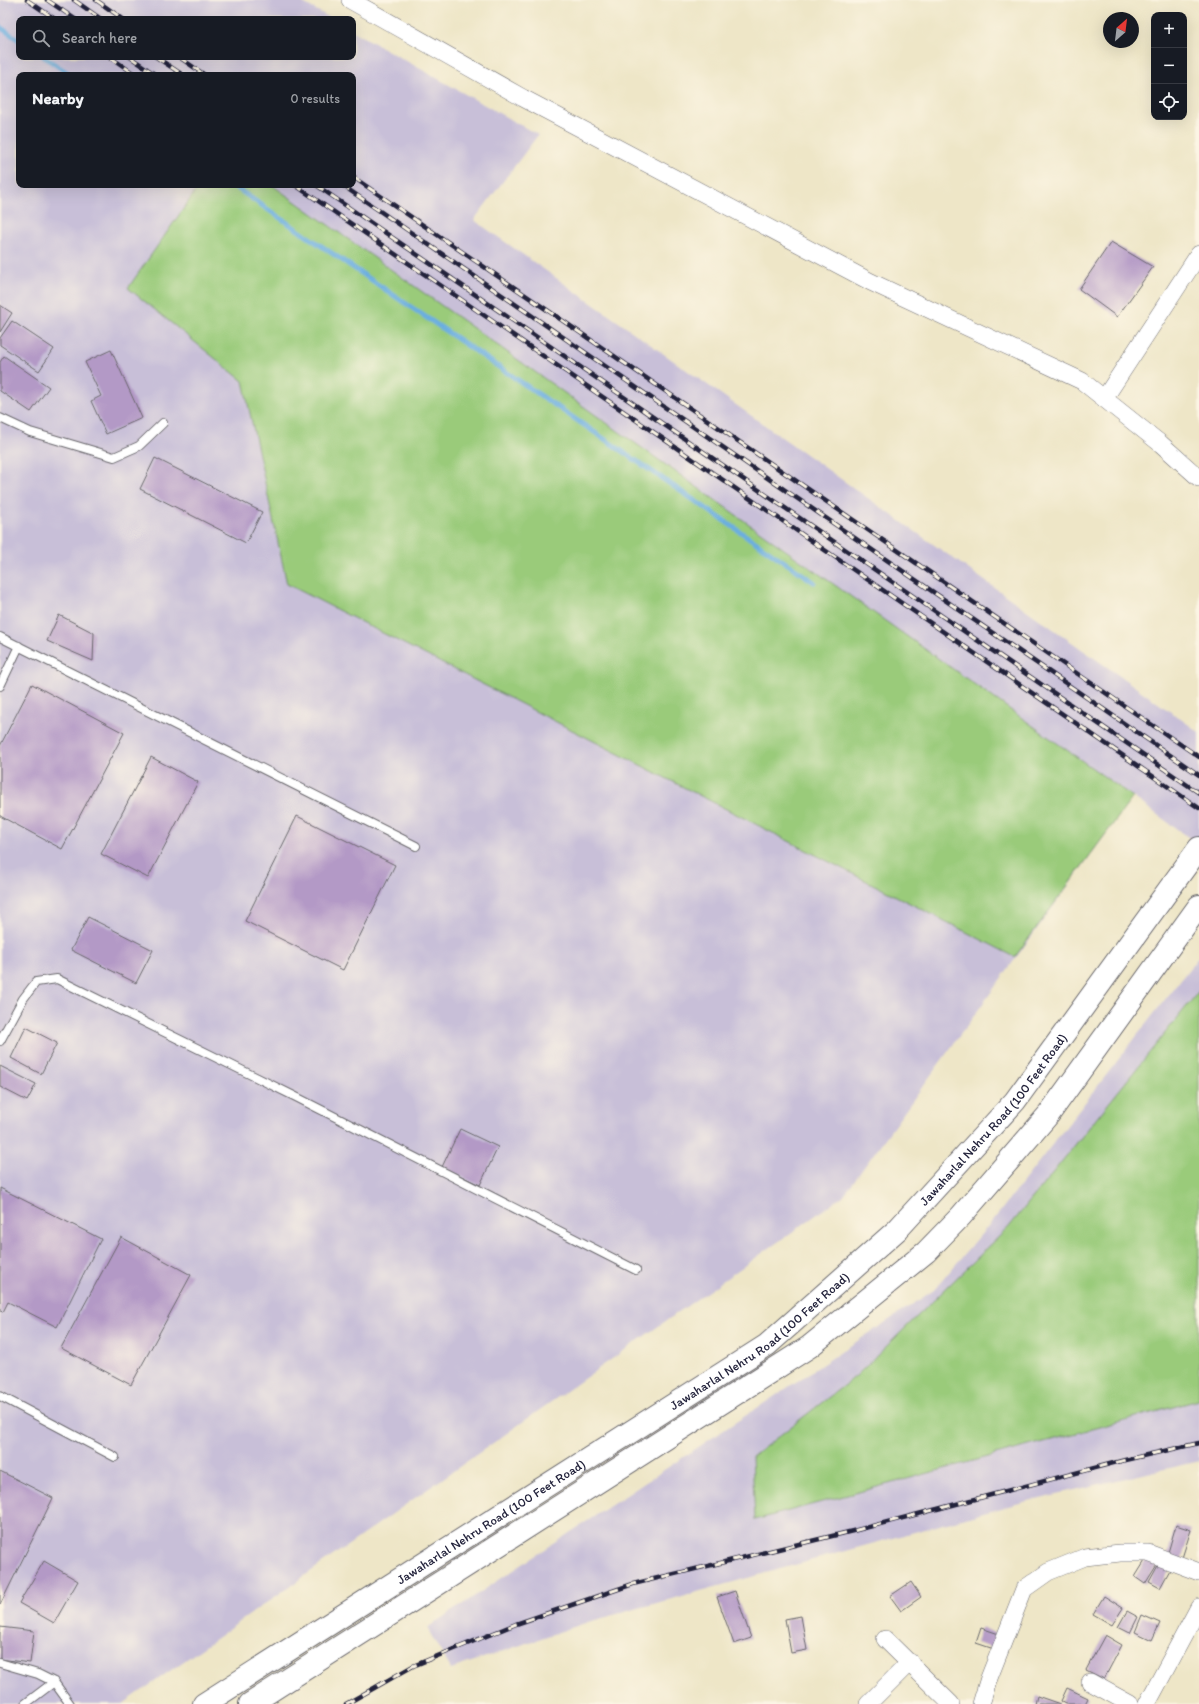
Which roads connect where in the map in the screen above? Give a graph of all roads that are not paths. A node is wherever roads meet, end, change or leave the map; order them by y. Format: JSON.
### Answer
{"nodes":[{"id":1,"x":350,"y":0,"type":"edge"},
{"id":2,"x":1199,"y":254,"type":"edge"},
{"id":3,"x":1104,"y":398,"type":"junction"},
{"id":4,"x":0,"y":418,"type":"edge"},
{"id":5,"x":163,"y":423,"type":"dead end"},
{"id":6,"x":1199,"y":478,"type":"edge"},
{"id":7,"x":0,"y":637,"type":"edge"},
{"id":8,"x":19,"y":646,"type":"junction"},
{"id":9,"x":0,"y":686,"type":"edge"},
{"id":10,"x":416,"y":846,"type":"dead end"},
{"id":11,"x":1199,"y":848,"type":"edge"},
{"id":12,"x":1199,"y":906,"type":"edge"},
{"id":13,"x":0,"y":1041,"type":"edge"},
{"id":14,"x":636,"y":1270,"type":"dead end"},
{"id":15,"x":0,"y":1396,"type":"edge"},
{"id":16,"x":115,"y":1457,"type":"dead end"},
{"id":17,"x":1199,"y":1572,"type":"edge"},
{"id":18,"x":1199,"y":1607,"type":"edge"},
{"id":19,"x":885,"y":1639,"type":"dead end"},
{"id":20,"x":910,"y":1662,"type":"junction"},
{"id":21,"x":0,"y":1663,"type":"edge"},
{"id":22,"x":54,"y":1682,"type":"junction"},
{"id":23,"x":1090,"y":1682,"type":"dead end"},
{"id":24,"x":25,"y":1704,"type":"edge"},
{"id":25,"x":70,"y":1704,"type":"edge"},
{"id":26,"x":204,"y":1704,"type":"edge"},
{"id":27,"x":250,"y":1704,"type":"edge"},
{"id":28,"x":868,"y":1704,"type":"edge"},
{"id":29,"x":950,"y":1704,"type":"edge"},
{"id":30,"x":981,"y":1704,"type":"edge"},
{"id":31,"x":1130,"y":1704,"type":"edge"},
{"id":32,"x":1147,"y":1704,"type":"edge"}],
"edges":[{"from":1,"to":3,"type":"street"},
{"from":2,"to":3,"type":"street"},
{"from":3,"to":6,"type":"street"},
{"from":4,"to":5,"type":"lane"},
{"from":7,"to":8,"type":"lane"},
{"from":8,"to":9,"type":"lane"},
{"from":8,"to":10,"type":"lane"},
{"from":11,"to":26,"type":"main road","name":"Jawaharlal Nehru Road (100 Feet Road)"},
{"from":12,"to":27,"type":"main road","name":"Jawaharlal Nehru Road (100 Feet Road)"},
{"from":13,"to":14,"type":"lane"},
{"from":15,"to":16,"type":"lane"},
{"from":17,"to":30,"type":"street"},
{"from":18,"to":32,"type":"street"},
{"from":19,"to":20,"type":"street"},
{"from":20,"to":28,"type":"street"},
{"from":20,"to":29,"type":"street"},
{"from":21,"to":22,"type":"lane"},
{"from":22,"to":24,"type":"lane"},
{"from":22,"to":25,"type":"lane"},
{"from":23,"to":31,"type":"street"}]}
